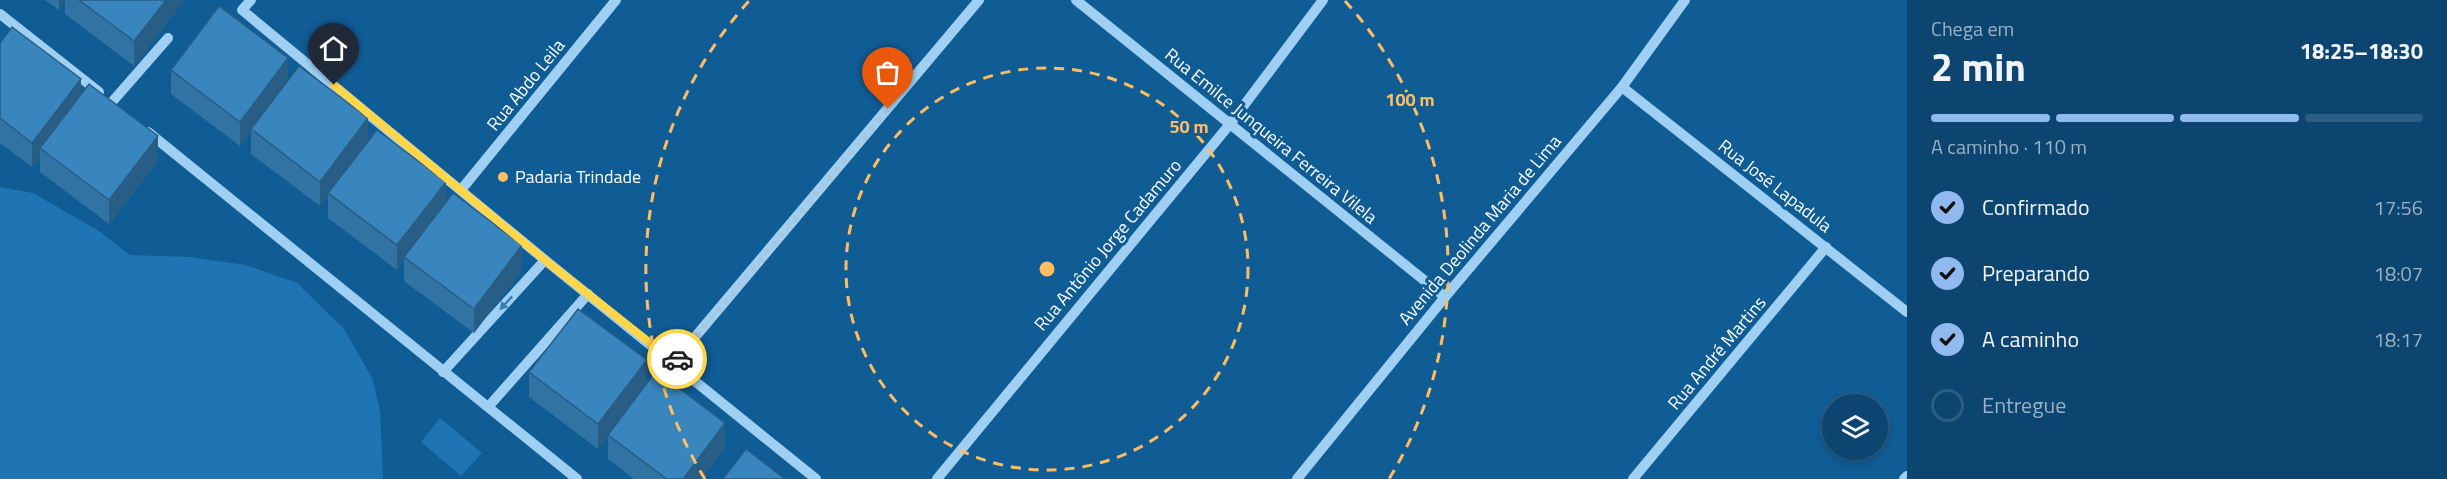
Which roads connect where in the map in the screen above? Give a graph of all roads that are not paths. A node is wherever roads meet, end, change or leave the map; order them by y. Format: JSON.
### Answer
{"nodes":[{"id":1,"x":251,"y":0,"type":"edge"},
{"id":2,"x":616,"y":0,"type":"edge"},
{"id":3,"x":979,"y":0,"type":"edge"},
{"id":4,"x":1076,"y":0,"type":"edge"},
{"id":5,"x":1323,"y":0,"type":"edge"},
{"id":6,"x":1685,"y":0,"type":"edge"},
{"id":7,"x":0,"y":14,"type":"edge"},
{"id":8,"x":168,"y":38,"type":"dead end"},
{"id":9,"x":1622,"y":87,"type":"junction"},
{"id":10,"x":112,"y":102,"type":"junction"},
{"id":11,"x":121,"y":110,"type":"edge"},
{"id":12,"x":1230,"y":124,"type":"junction"},
{"id":13,"x":140,"y":125,"type":"edge"},
{"id":14,"x":461,"y":190,"type":"junction"},
{"id":15,"x":1826,"y":247,"type":"junction"},
{"id":16,"x":545,"y":260,"type":"junction"},
{"id":17,"x":588,"y":294,"type":"junction"},
{"id":18,"x":1446,"y":297,"type":"junction"},
{"id":19,"x":1907,"y":312,"type":"edge"},
{"id":20,"x":674,"y":362,"type":"junction"},
{"id":21,"x":442,"y":372,"type":"junction"},
{"id":22,"x":489,"y":406,"type":"junction"},
{"id":23,"x":577,"y":479,"type":"edge"},
{"id":24,"x":816,"y":479,"type":"edge"},
{"id":25,"x":937,"y":479,"type":"edge"},
{"id":26,"x":1297,"y":479,"type":"edge"},
{"id":27,"x":1633,"y":479,"type":"edge"}],
"edges":[{"from":1,"to":14,"type":"street"},
{"from":2,"to":14,"type":"street","name":"Rua Abdo Leila"},
{"from":3,"to":20,"type":"street"},
{"from":4,"to":12,"type":"street","name":"Rua Emilce Junqueira Ferreira Vilela"},
{"from":5,"to":12,"type":"street","name":"Rua Antônio Jorge Cadamuro"},
{"from":6,"to":9,"type":"street","name":"Avenida Deolinda Maria de Lima"},
{"from":7,"to":10,"type":"street"},
{"from":8,"to":10,"type":"street"},
{"from":9,"to":15,"type":"street","name":"Rua José Lapadula"},
{"from":9,"to":18,"type":"street","name":"Avenida Deolinda Maria de Lima"},
{"from":10,"to":11,"type":"street"},
{"from":12,"to":18,"type":"street","name":"Rua Emilce Junqueira Ferreira Vilela"},
{"from":12,"to":25,"type":"street","name":"Rua Antônio Jorge Cadamuro"},
{"from":13,"to":21,"type":"street"},
{"from":14,"to":16,"type":"street"},
{"from":15,"to":19,"type":"street","name":"Rua José Lapadula"},
{"from":15,"to":27,"type":"street","name":"Rua André Martins"},
{"from":16,"to":17,"type":"street"},
{"from":16,"to":21,"type":"street","one_way":true},
{"from":17,"to":20,"type":"street"},
{"from":17,"to":22,"type":"street"},
{"from":18,"to":26,"type":"street","name":"Avenida Deolinda Maria de Lima"},
{"from":20,"to":24,"type":"street"},
{"from":21,"to":22,"type":"street"},
{"from":22,"to":23,"type":"street"}]}
